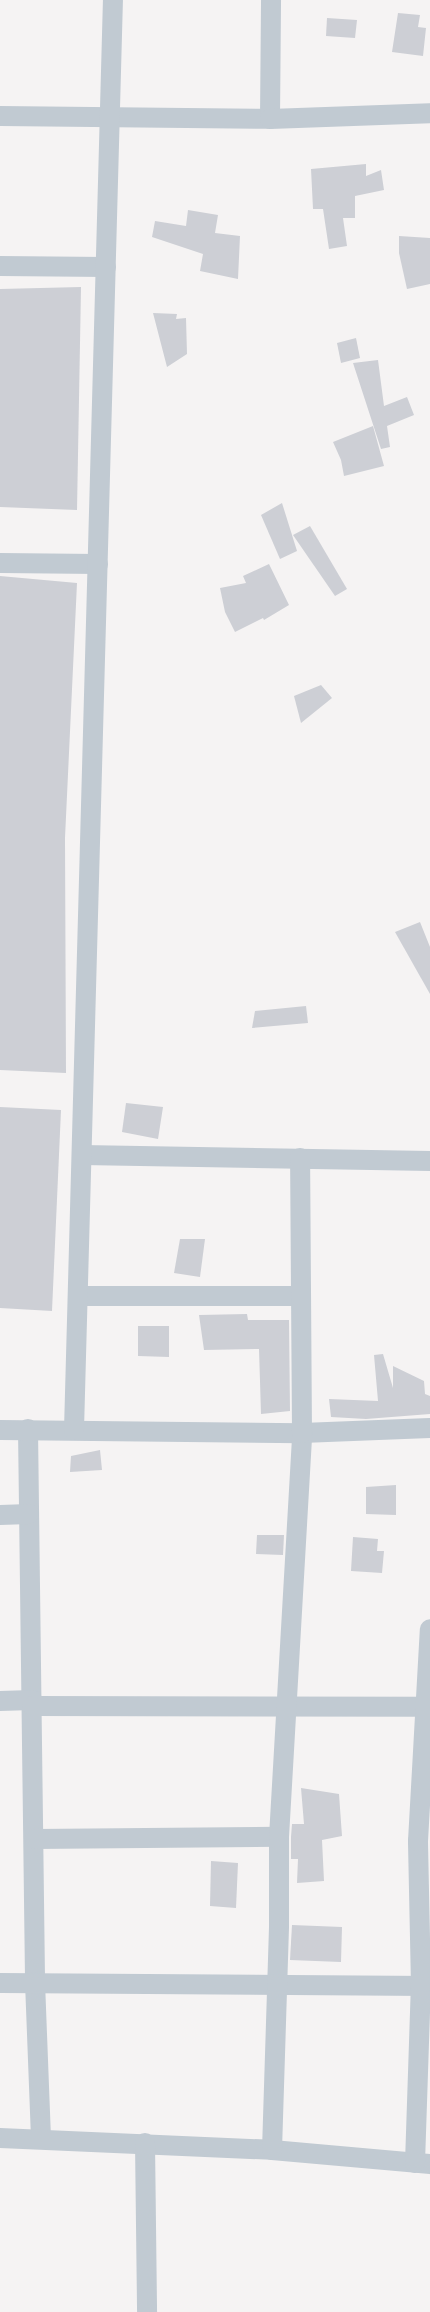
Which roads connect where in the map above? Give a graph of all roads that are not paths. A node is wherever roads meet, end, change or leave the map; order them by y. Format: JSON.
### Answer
{"nodes":[{"id":1,"x":112,"y":0,"type":"edge"},
{"id":2,"x":271,"y":0,"type":"edge"},
{"id":3,"x":430,"y":113,"type":"edge"},
{"id":4,"x":0,"y":116,"type":"edge"},
{"id":5,"x":110,"y":117,"type":"junction"},
{"id":6,"x":270,"y":119,"type":"junction"},
{"id":7,"x":0,"y":266,"type":"edge"},
{"id":8,"x":106,"y":267,"type":"junction"},
{"id":9,"x":0,"y":563,"type":"edge"},
{"id":10,"x":98,"y":564,"type":"junction"},
{"id":11,"x":82,"y":1155,"type":"junction"},
{"id":12,"x":300,"y":1158,"type":"junction"},
{"id":13,"x":430,"y":1161,"type":"edge"},
{"id":14,"x":78,"y":1296,"type":"junction"},
{"id":15,"x":301,"y":1296,"type":"junction"},
{"id":16,"x":430,"y":1428,"type":"edge"},
{"id":17,"x":28,"y":1429,"type":"junction"},
{"id":18,"x":0,"y":1430,"type":"edge"},
{"id":19,"x":74,"y":1430,"type":"junction"},
{"id":20,"x":302,"y":1433,"type":"junction"},
{"id":21,"x":29,"y":1514,"type":"junction"},
{"id":22,"x":0,"y":1515,"type":"edge"},
{"id":23,"x":430,"y":1628,"type":"edge"},
{"id":24,"x":0,"y":1701,"type":"edge"},
{"id":25,"x":32,"y":1703,"type":"junction"},
{"id":26,"x":285,"y":1707,"type":"junction"},
{"id":27,"x":427,"y":1707,"type":"edge"},
{"id":28,"x":279,"y":1837,"type":"junction"},
{"id":29,"x":35,"y":1838,"type":"junction"},
{"id":30,"x":424,"y":1841,"type":"edge"},
{"id":31,"x":35,"y":1982,"type":"junction"},
{"id":32,"x":0,"y":1983,"type":"edge"},
{"id":33,"x":276,"y":1984,"type":"junction"},
{"id":34,"x":425,"y":1986,"type":"edge"},
{"id":35,"x":0,"y":2138,"type":"edge"},
{"id":36,"x":41,"y":2138,"type":"junction"},
{"id":37,"x":145,"y":2143,"type":"junction"},
{"id":38,"x":272,"y":2150,"type":"junction"},
{"id":39,"x":422,"y":2164,"type":"edge"},
{"id":40,"x":147,"y":2312,"type":"edge"}],
"edges":[{"from":1,"to":5,"type":"street"},
{"from":2,"to":6,"type":"street"},
{"from":3,"to":6,"type":"street"},
{"from":4,"to":5,"type":"street"},
{"from":5,"to":6,"type":"street"},
{"from":5,"to":8,"type":"street"},
{"from":7,"to":8,"type":"street"},
{"from":8,"to":10,"type":"street"},
{"from":9,"to":10,"type":"street"},
{"from":10,"to":11,"type":"street"},
{"from":11,"to":12,"type":"street"},
{"from":11,"to":14,"type":"street"},
{"from":12,"to":13,"type":"street"},
{"from":12,"to":15,"type":"street"},
{"from":14,"to":15,"type":"street"},
{"from":14,"to":19,"type":"street"},
{"from":15,"to":20,"type":"street"},
{"from":16,"to":20,"type":"street"},
{"from":17,"to":18,"type":"street"},
{"from":17,"to":19,"type":"street"},
{"from":17,"to":21,"type":"street"},
{"from":19,"to":20,"type":"street"},
{"from":20,"to":26,"type":"street"},
{"from":21,"to":22,"type":"street"},
{"from":21,"to":25,"type":"street"},
{"from":23,"to":27,"type":"street"},
{"from":24,"to":25,"type":"street"},
{"from":25,"to":26,"type":"street"},
{"from":25,"to":29,"type":"street"},
{"from":26,"to":27,"type":"street"},
{"from":26,"to":28,"type":"street"},
{"from":27,"to":30,"type":"street"},
{"from":28,"to":29,"type":"street"},
{"from":28,"to":33,"type":"street"},
{"from":29,"to":31,"type":"street"},
{"from":30,"to":34,"type":"street"},
{"from":31,"to":32,"type":"street"},
{"from":31,"to":33,"type":"street"},
{"from":31,"to":36,"type":"street"},
{"from":33,"to":34,"type":"street"},
{"from":33,"to":38,"type":"street"},
{"from":34,"to":39,"type":"street"},
{"from":35,"to":36,"type":"street"},
{"from":36,"to":37,"type":"street"},
{"from":37,"to":38,"type":"street"},
{"from":37,"to":40,"type":"street"},
{"from":38,"to":39,"type":"street"}]}
